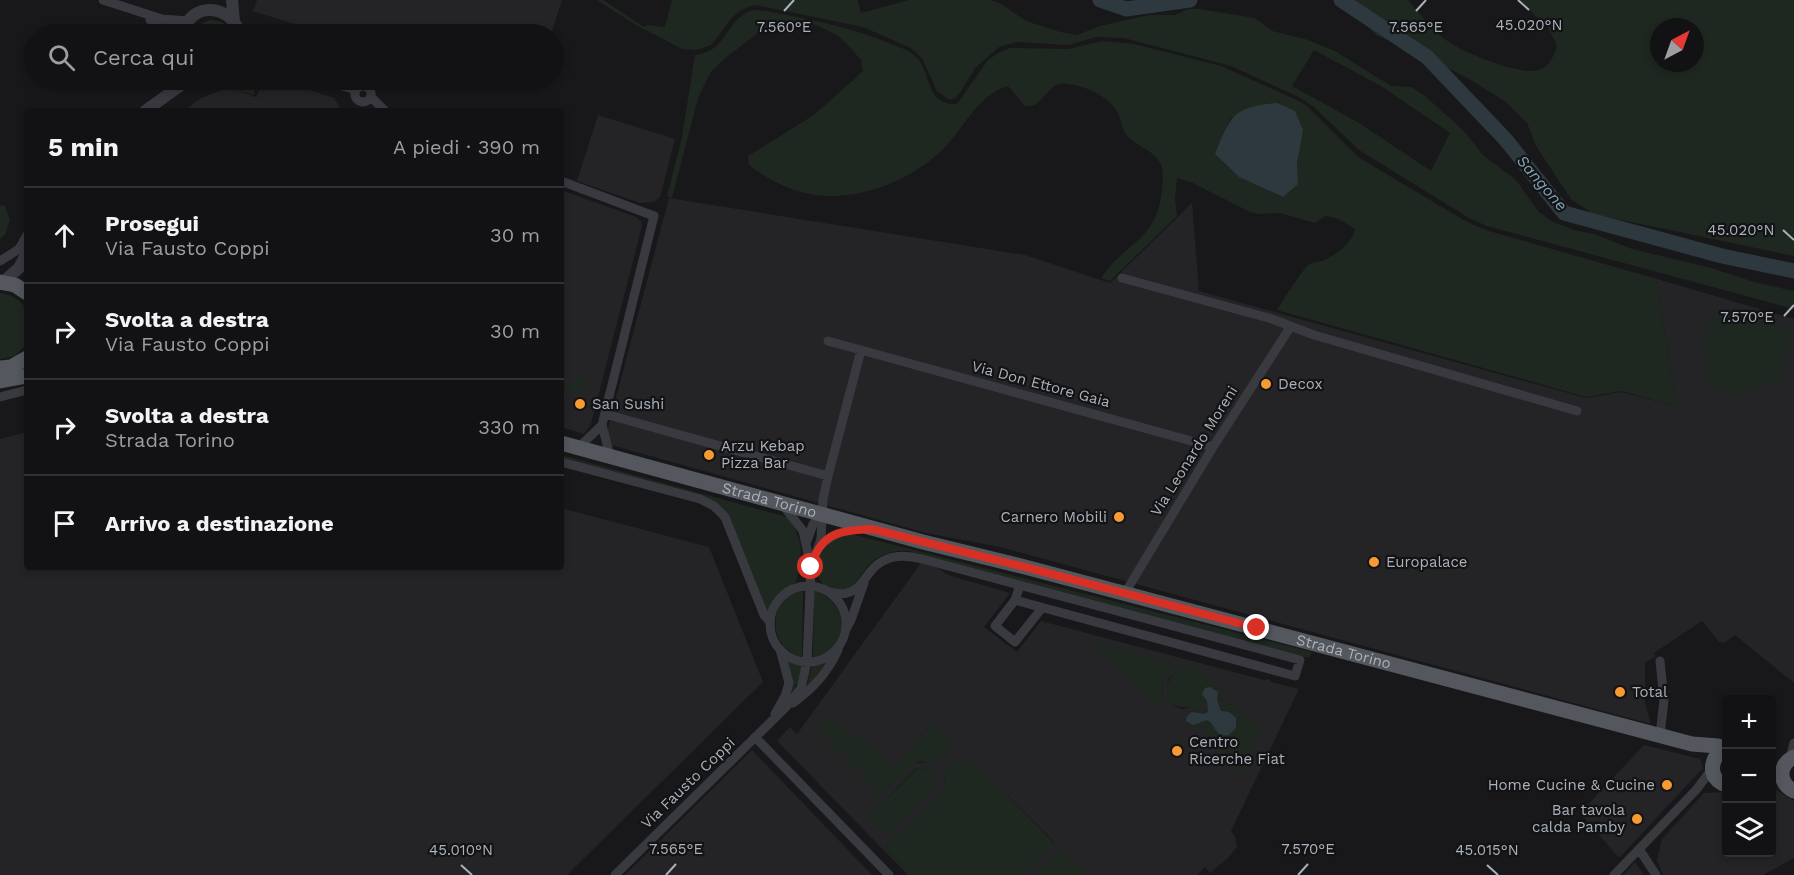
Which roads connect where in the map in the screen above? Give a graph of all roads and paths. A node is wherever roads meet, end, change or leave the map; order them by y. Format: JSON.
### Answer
{"nodes":[{"id":1,"x":103,"y":0,"type":"edge"},
{"id":2,"x":220,"y":0,"type":"edge"},
{"id":3,"x":232,"y":0,"type":"edge"},
{"id":4,"x":129,"y":9,"type":"junction"},
{"id":5,"x":203,"y":11,"type":"junction"},
{"id":6,"x":188,"y":21,"type":"junction"},
{"id":7,"x":234,"y":21,"type":"junction"},
{"id":8,"x":155,"y":24,"type":"edge"},
{"id":9,"x":187,"y":24,"type":"edge"},
{"id":10,"x":235,"y":24,"type":"edge"},
{"id":11,"x":168,"y":90,"type":"edge"},
{"id":12,"x":174,"y":90,"type":"edge"},
{"id":13,"x":356,"y":90,"type":"edge"},
{"id":14,"x":370,"y":90,"type":"edge"},
{"id":15,"x":371,"y":97,"type":"junction"},
{"id":16,"x":161,"y":99,"type":"junction"},
{"id":17,"x":149,"y":108,"type":"edge"},
{"id":18,"x":382,"y":108,"type":"edge"},
{"id":19,"x":564,"y":183,"type":"edge"},
{"id":20,"x":24,"y":240,"type":"edge"},
{"id":21,"x":24,"y":259,"type":"edge"},
{"id":22,"x":0,"y":261,"type":"edge"},
{"id":23,"x":1122,"y":278,"type":"dead end"},
{"id":24,"x":1,"y":282,"type":"edge"},
{"id":25,"x":24,"y":291,"type":"edge"},
{"id":26,"x":1291,"y":326,"type":"junction"},
{"id":27,"x":828,"y":341,"type":"dead end"},
{"id":28,"x":861,"y":350,"type":"junction"},
{"id":29,"x":24,"y":360,"type":"edge"},
{"id":30,"x":0,"y":369,"type":"edge"},
{"id":31,"x":24,"y":376,"type":"edge"},
{"id":32,"x":0,"y":381,"type":"edge"},
{"id":33,"x":24,"y":391,"type":"edge"},
{"id":34,"x":0,"y":397,"type":"edge"},
{"id":35,"x":1577,"y":411,"type":"dead end"},
{"id":36,"x":605,"y":414,"type":"junction"},
{"id":37,"x":602,"y":425,"type":"junction"},
{"id":38,"x":564,"y":444,"type":"edge"},
{"id":39,"x":1213,"y":447,"type":"junction"},
{"id":40,"x":579,"y":448,"type":"junction"},
{"id":41,"x":610,"y":456,"type":"junction"},
{"id":42,"x":564,"y":463,"type":"edge"},
{"id":43,"x":828,"y":476,"type":"junction"},
{"id":44,"x":782,"y":504,"type":"junction"},
{"id":45,"x":821,"y":515,"type":"junction"},
{"id":46,"x":872,"y":529,"type":"junction"},
{"id":47,"x":806,"y":544,"type":"junction"},
{"id":48,"x":818,"y":548,"type":"junction"},
{"id":49,"x":811,"y":567,"type":"junction"},
{"id":50,"x":864,"y":581,"type":"junction"},
{"id":51,"x":1020,"y":585,"type":"junction"},
{"id":52,"x":810,"y":586,"type":"junction"},
{"id":53,"x":829,"y":592,"type":"junction"},
{"id":54,"x":1125,"y":593,"type":"junction"},
{"id":55,"x":1058,"y":595,"type":"junction"},
{"id":56,"x":1015,"y":600,"type":"junction"},
{"id":57,"x":1042,"y":608,"type":"junction"},
{"id":58,"x":1053,"y":611,"type":"junction"},
{"id":59,"x":770,"y":622,"type":"junction"},
{"id":60,"x":846,"y":629,"type":"junction"},
{"id":61,"x":839,"y":646,"type":"junction"},
{"id":62,"x":780,"y":649,"type":"junction"},
{"id":63,"x":1660,"y":661,"type":"dead end"},
{"id":64,"x":807,"y":662,"type":"junction"},
{"id":65,"x":786,"y":708,"type":"junction"},
{"id":66,"x":770,"y":723,"type":"junction"},
{"id":67,"x":1659,"y":735,"type":"junction"},
{"id":68,"x":756,"y":737,"type":"junction"},
{"id":69,"x":1794,"y":743,"type":"edge"},
{"id":70,"x":1692,"y":744,"type":"junction"},
{"id":71,"x":1724,"y":749,"type":"edge"},
{"id":72,"x":1722,"y":752,"type":"edge"},
{"id":73,"x":1785,"y":760,"type":"edge"},
{"id":74,"x":1712,"y":766,"type":"junction"},
{"id":75,"x":1776,"y":781,"type":"edge"},
{"id":76,"x":1722,"y":782,"type":"edge"},
{"id":77,"x":1722,"y":785,"type":"edge"},
{"id":78,"x":1790,"y":788,"type":"edge"},
{"id":79,"x":1696,"y":790,"type":"junction"},
{"id":80,"x":1639,"y":849,"type":"junction"},
{"id":81,"x":615,"y":875,"type":"edge"},
{"id":82,"x":889,"y":875,"type":"edge"},
{"id":83,"x":1614,"y":875,"type":"edge"},
{"id":84,"x":1656,"y":875,"type":"edge"}],
"edges":[{"from":1,"to":4,"type":"street"},
{"from":2,"to":5,"type":"street"},
{"from":3,"to":7,"type":"street"},
{"from":4,"to":6,"type":"street"},
{"from":4,"to":8,"type":"street"},
{"from":5,"to":6,"type":"street"},
{"from":5,"to":7,"type":"street"},
{"from":6,"to":9,"type":"street"},
{"from":7,"to":10,"type":"street"},
{"from":11,"to":16,"type":"street"},
{"from":12,"to":16,"type":"street"},
{"from":13,"to":15,"type":"street"},
{"from":14,"to":15,"type":"street"},
{"from":15,"to":18,"type":"street"},
{"from":16,"to":17,"type":"street"},
{"from":19,"to":36,"type":"street"},
{"from":20,"to":22,"type":"street"},
{"from":21,"to":24,"type":"street"},
{"from":23,"to":26,"type":"street"},
{"from":24,"to":25,"type":"main road"},
{"from":26,"to":35,"type":"street"},
{"from":26,"to":39,"type":"street","name":"Via Leonardo Moreni"},
{"from":27,"to":28,"type":"street","name":"Via Don Ettore Gaia"},
{"from":28,"to":39,"type":"street","name":"Via Don Ettore Gaia"},
{"from":28,"to":43,"type":"street"},
{"from":29,"to":30,"type":"main road"},
{"from":31,"to":32,"type":"main road"},
{"from":33,"to":34,"type":"street"},
{"from":36,"to":37,"type":"street"},
{"from":36,"to":43,"type":"street"},
{"from":37,"to":40,"type":"street"},
{"from":37,"to":41,"type":"street"},
{"from":38,"to":40,"type":"main road","name":"Strada Torino"},
{"from":39,"to":54,"type":"street","name":"Via Leonardo Moreni"},
{"from":40,"to":41,"type":"main road","name":"Strada Torino"},
{"from":41,"to":44,"type":"main road","name":"Strada Torino"},
{"from":42,"to":59,"type":"street","name":"Strada Torino"},
{"from":43,"to":45,"type":"street"},
{"from":44,"to":45,"type":"main road","name":"Strada Torino"},
{"from":44,"to":47,"type":"street","name":"Via Fausto Coppi"},
{"from":45,"to":46,"type":"main road","name":"Strada Torino"},
{"from":45,"to":47,"type":"street"},
{"from":45,"to":48,"type":"street","name":"Via Fausto Coppi"},
{"from":46,"to":48,"type":"street"},
{"from":46,"to":54,"type":"main road","name":"Strada Torino"},
{"from":47,"to":49,"type":"street","name":"Via Fausto Coppi"},
{"from":48,"to":49,"type":"street","name":"Via Fausto Coppi"},
{"from":49,"to":52,"type":"street","name":"Via Fausto Coppi"},
{"from":50,"to":51,"type":"street","name":"Strada Torino"},
{"from":50,"to":53,"type":"street"},
{"from":50,"to":60,"type":"street","name":"Via Fausto Coppi"},
{"from":51,"to":55,"type":"street","name":"Strada Torino"},
{"from":51,"to":56,"type":"street"},
{"from":52,"to":53,"type":"street"},
{"from":52,"to":59,"type":"street"},
{"from":52,"to":64,"type":"street","name":"Via Fausto Coppi"},
{"from":53,"to":60,"type":"street"},
{"from":54,"to":67,"type":"main road","name":"Strada Torino"},
{"from":55,"to":58,"type":"street"},
{"from":55,"to":58,"type":"street","name":"Strada Torino"},
{"from":56,"to":57,"type":"street","name":"Strada Torino"},
{"from":56,"to":57,"type":"street"},
{"from":57,"to":58,"type":"street","name":"Strada Torino"},
{"from":59,"to":62,"type":"street"},
{"from":60,"to":61,"type":"street","name":"Via Fausto Coppi"},
{"from":61,"to":64,"type":"street"},
{"from":61,"to":65,"type":"street","name":"Via Fausto Coppi"},
{"from":62,"to":64,"type":"street"},
{"from":62,"to":66,"type":"street"},
{"from":63,"to":67,"type":"street"},
{"from":64,"to":65,"type":"street","name":"Via Fausto Coppi"},
{"from":65,"to":66,"type":"street","name":"Via Fausto Coppi"},
{"from":66,"to":68,"type":"street","name":"Via Fausto Coppi"},
{"from":67,"to":70,"type":"main road","name":"Strada Torino"},
{"from":68,"to":81,"type":"street","name":"Via Fausto Coppi"},
{"from":68,"to":82,"type":"street","name":"Via Fausto Coppi"},
{"from":69,"to":73,"type":"street"},
{"from":70,"to":71,"type":"main road","name":"Strada Torino"},
{"from":70,"to":74,"type":"main road","name":"Strada Torino"},
{"from":72,"to":74,"type":"main road"},
{"from":73,"to":78,"type":"main road"},
{"from":74,"to":76,"type":"main road","name":"Strada Torino"},
{"from":74,"to":79,"type":"street"},
{"from":75,"to":78,"type":"main road"},
{"from":77,"to":79,"type":"street"},
{"from":79,"to":80,"type":"street"},
{"from":80,"to":83,"type":"street"},
{"from":80,"to":84,"type":"street"}]}
